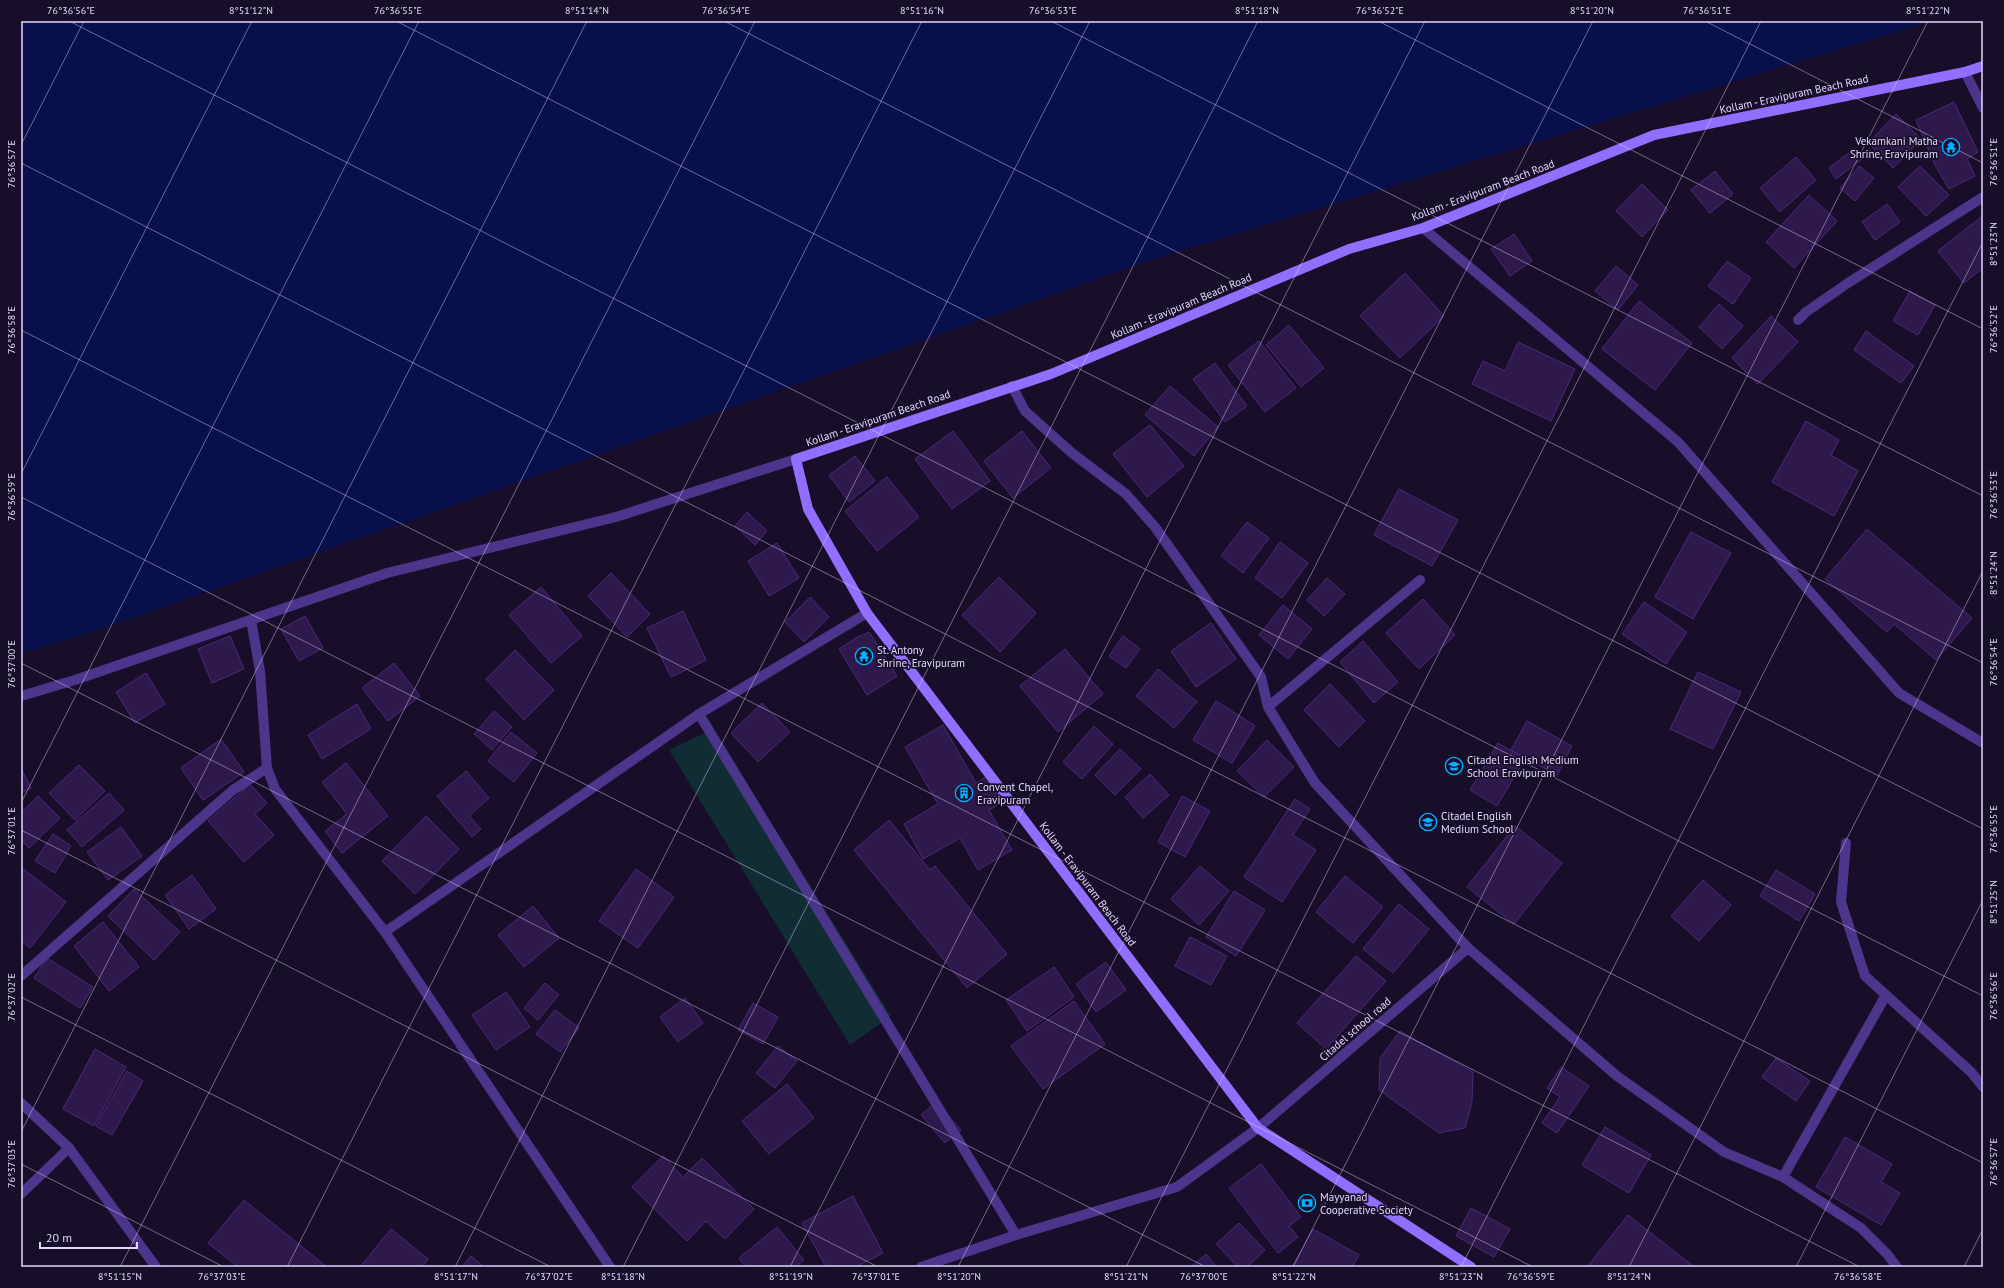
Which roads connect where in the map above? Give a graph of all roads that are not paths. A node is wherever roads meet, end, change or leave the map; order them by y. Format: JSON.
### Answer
{"nodes":[{"id":1,"x":1983,"y":66,"type":"edge"},
{"id":2,"x":1965,"y":72,"type":"junction"},
{"id":3,"x":1983,"y":108,"type":"edge"},
{"id":4,"x":1983,"y":197,"type":"edge"},
{"id":5,"x":1423,"y":228,"type":"junction"},
{"id":6,"x":1798,"y":320,"type":"dead end"},
{"id":7,"x":1012,"y":386,"type":"junction"},
{"id":8,"x":796,"y":459,"type":"junction"},
{"id":9,"x":1420,"y":580,"type":"dead end"},
{"id":10,"x":867,"y":613,"type":"junction"},
{"id":11,"x":251,"y":620,"type":"junction"},
{"id":12,"x":21,"y":696,"type":"edge"},
{"id":13,"x":1268,"y":707,"type":"junction"},
{"id":14,"x":699,"y":714,"type":"junction"},
{"id":15,"x":1983,"y":743,"type":"edge"},
{"id":16,"x":267,"y":768,"type":"junction"},
{"id":17,"x":1846,"y":843,"type":"dead end"},
{"id":18,"x":385,"y":932,"type":"junction"},
{"id":19,"x":1468,"y":948,"type":"junction"},
{"id":20,"x":21,"y":976,"type":"edge"},
{"id":21,"x":1886,"y":995,"type":"junction"},
{"id":22,"x":1983,"y":1087,"type":"edge"},
{"id":23,"x":21,"y":1103,"type":"edge"},
{"id":24,"x":1258,"y":1128,"type":"junction"},
{"id":25,"x":69,"y":1148,"type":"junction"},
{"id":26,"x":1783,"y":1177,"type":"junction"},
{"id":27,"x":21,"y":1194,"type":"edge"},
{"id":28,"x":1016,"y":1235,"type":"junction"},
{"id":29,"x":156,"y":1267,"type":"edge"},
{"id":30,"x":610,"y":1267,"type":"edge"},
{"id":31,"x":922,"y":1267,"type":"edge"},
{"id":32,"x":1471,"y":1267,"type":"edge"},
{"id":33,"x":1896,"y":1267,"type":"edge"}],
"edges":[{"from":1,"to":2,"type":"main road","name":"Kollam - Eravipuram Beach Road"},
{"from":2,"to":3,"type":"street"},
{"from":2,"to":5,"type":"main road","name":"Kollam - Eravipuram Beach Road"},
{"from":4,"to":6,"type":"street"},
{"from":5,"to":7,"type":"main road","name":"Kollam - Eravipuram Beach Road"},
{"from":5,"to":15,"type":"street"},
{"from":7,"to":8,"type":"main road","name":"Kollam - Eravipuram Beach Road"},
{"from":7,"to":13,"type":"street"},
{"from":8,"to":10,"type":"main road","name":"Kollam - Eravipuram Beach Road"},
{"from":8,"to":11,"type":"street"},
{"from":9,"to":13,"type":"street"},
{"from":10,"to":14,"type":"street"},
{"from":10,"to":24,"type":"main road","name":"Kollam - Eravipuram Beach Road"},
{"from":11,"to":12,"type":"street"},
{"from":11,"to":16,"type":"street"},
{"from":13,"to":19,"type":"street"},
{"from":14,"to":18,"type":"street"},
{"from":14,"to":28,"type":"street"},
{"from":16,"to":18,"type":"street"},
{"from":16,"to":20,"type":"street"},
{"from":17,"to":21,"type":"street"},
{"from":18,"to":30,"type":"street"},
{"from":19,"to":24,"type":"street","name":"Citadel school road"},
{"from":19,"to":26,"type":"street"},
{"from":21,"to":22,"type":"street"},
{"from":21,"to":26,"type":"street"},
{"from":23,"to":25,"type":"street"},
{"from":24,"to":28,"type":"street","name":"Citadel school road"},
{"from":24,"to":32,"type":"main road","name":"Kollam - Eravipuram Beach Road"},
{"from":25,"to":27,"type":"street"},
{"from":25,"to":29,"type":"street"},
{"from":26,"to":33,"type":"street"},
{"from":28,"to":31,"type":"street","name":"Citadel school road"}]}
